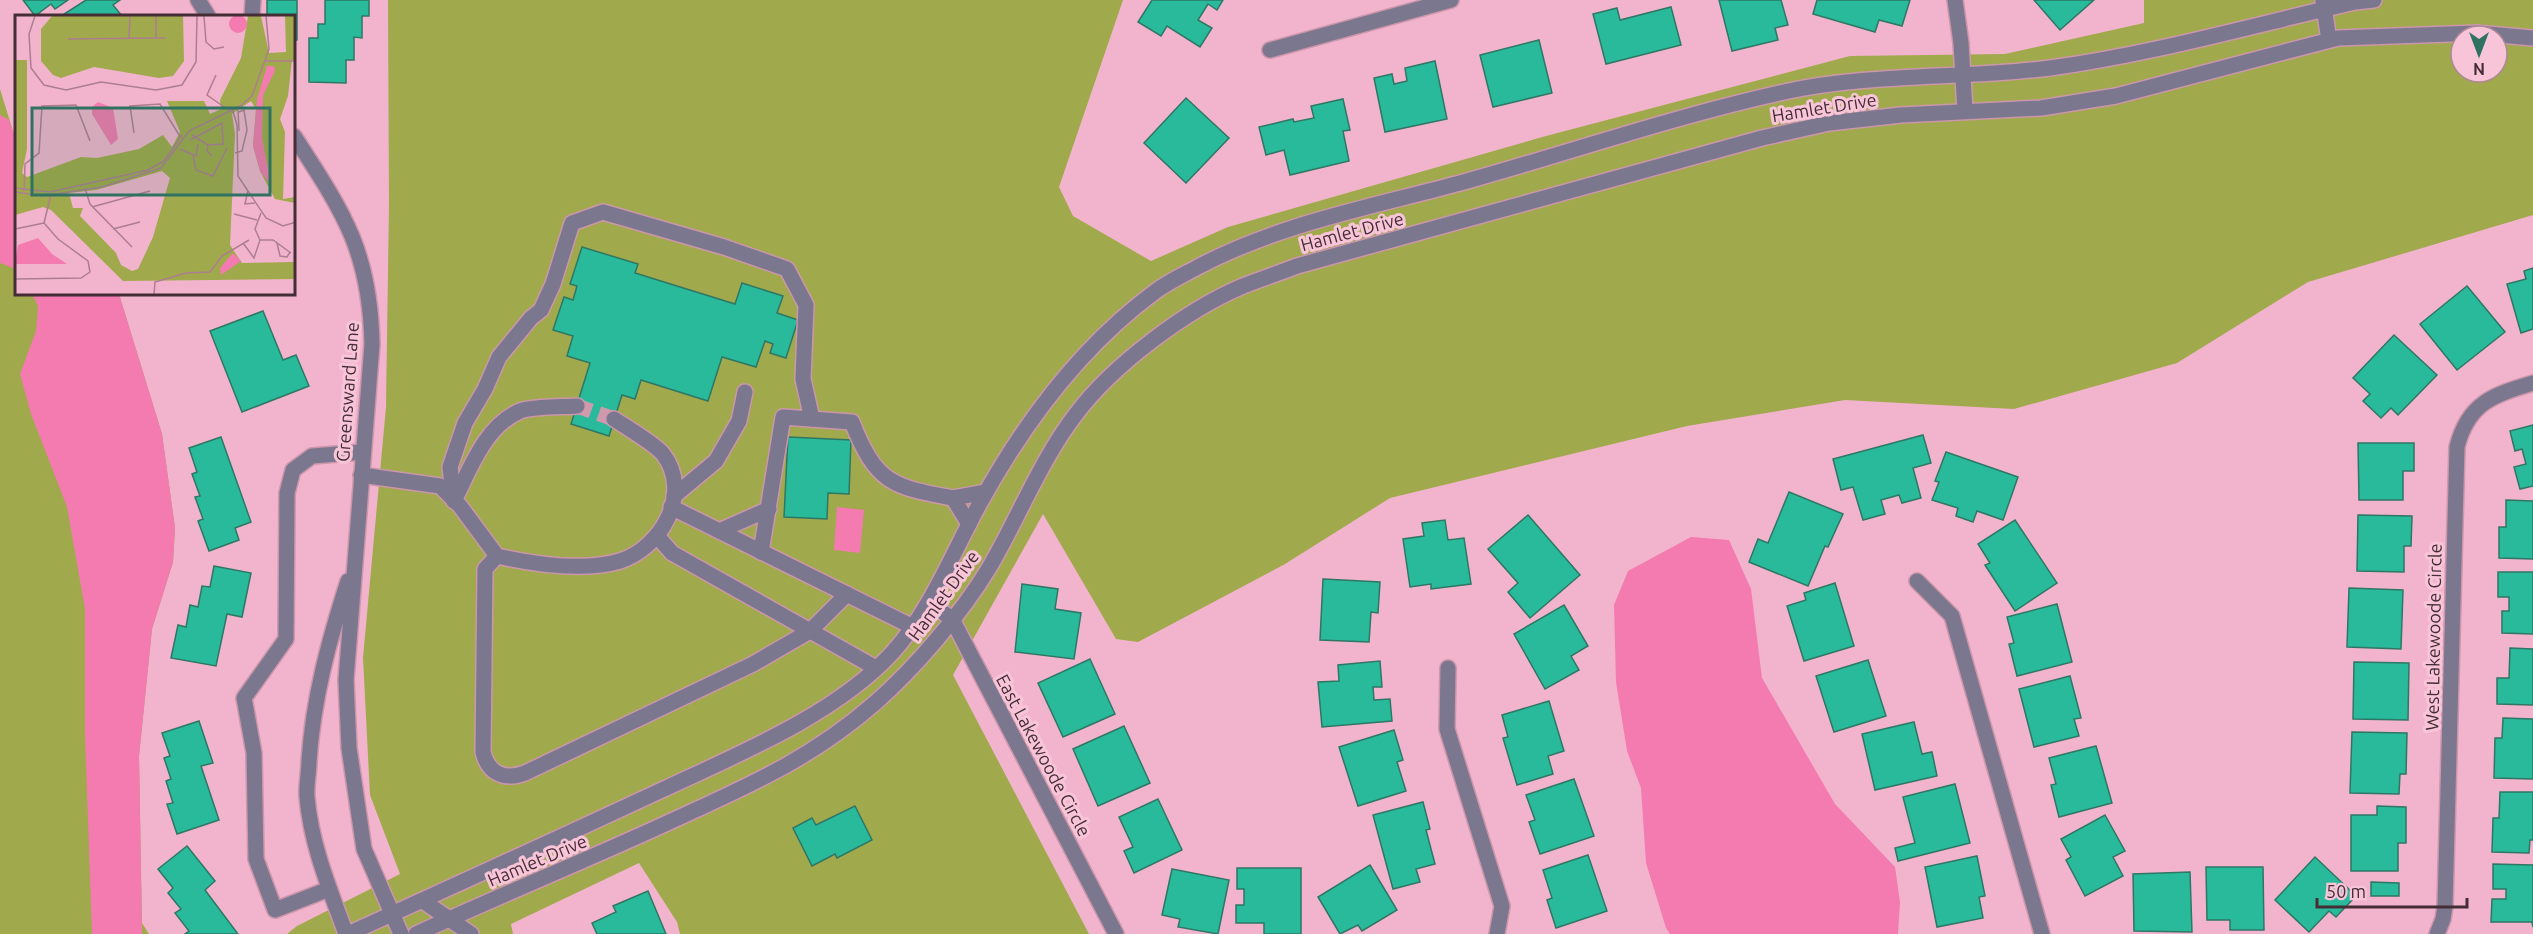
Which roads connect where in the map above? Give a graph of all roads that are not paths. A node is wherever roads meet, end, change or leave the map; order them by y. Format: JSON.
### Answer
{"nodes":[{"id":1,"x":198,"y":0,"type":"edge"},
{"id":2,"x":253,"y":0,"type":"edge"},
{"id":3,"x":1451,"y":0,"type":"edge"},
{"id":4,"x":1955,"y":0,"type":"edge"},
{"id":5,"x":2374,"y":0,"type":"edge"},
{"id":6,"x":2323,"y":4,"type":"edge"},
{"id":7,"x":207,"y":15,"type":"edge"},
{"id":8,"x":252,"y":15,"type":"edge"},
{"id":9,"x":2533,"y":38,"type":"edge"},
{"id":10,"x":2329,"y":40,"type":"junction"},
{"id":11,"x":1270,"y":50,"type":"dead end"},
{"id":12,"x":1962,"y":75,"type":"junction"},
{"id":13,"x":1965,"y":111,"type":"junction"},
{"id":14,"x":296,"y":139,"type":"edge"},
{"id":15,"x":2533,"y":383,"type":"edge"},
{"id":16,"x":745,"y":393,"type":"dead end"},
{"id":17,"x":577,"y":406,"type":"tunnel mouth"},
{"id":18,"x":614,"y":419,"type":"tunnel mouth"},
{"id":19,"x":812,"y":419,"type":"junction"},
{"id":20,"x":363,"y":452,"type":"junction"},
{"id":21,"x":361,"y":475,"type":"junction"},
{"id":22,"x":986,"y":492,"type":"junction"},
{"id":23,"x":953,"y":498,"type":"junction"},
{"id":24,"x":454,"y":501,"type":"junction"},
{"id":25,"x":673,"y":502,"type":"junction"},
{"id":26,"x":769,"y":509,"type":"junction"},
{"id":27,"x":969,"y":524,"type":"junction"},
{"id":28,"x":719,"y":531,"type":"junction"},
{"id":29,"x":658,"y":537,"type":"junction"},
{"id":30,"x":761,"y":552,"type":"junction"},
{"id":31,"x":497,"y":556,"type":"junction"},
{"id":32,"x":354,"y":561,"type":"junction"},
{"id":33,"x":1917,"y":581,"type":"dead end"},
{"id":34,"x":847,"y":594,"type":"junction"},
{"id":35,"x":929,"y":602,"type":"junction"},
{"id":36,"x":952,"y":619,"type":"junction"},
{"id":37,"x":912,"y":626,"type":"junction"},
{"id":38,"x":810,"y":631,"type":"junction"},
{"id":39,"x":876,"y":668,"type":"junction"},
{"id":40,"x":1449,"y":668,"type":"dead end"},
{"id":41,"x":329,"y":889,"type":"junction"},
{"id":42,"x":423,"y":901,"type":"junction"},
{"id":43,"x":394,"y":914,"type":"junction"},
{"id":44,"x":448,"y":920,"type":"junction"},
{"id":45,"x":347,"y":934,"type":"edge"},
{"id":46,"x":401,"y":934,"type":"edge"},
{"id":47,"x":417,"y":934,"type":"edge"},
{"id":48,"x":471,"y":934,"type":"edge"},
{"id":49,"x":1116,"y":934,"type":"edge"},
{"id":50,"x":1497,"y":934,"type":"edge"},
{"id":51,"x":2042,"y":934,"type":"edge"},
{"id":52,"x":2437,"y":934,"type":"edge"}],
"edges":[{"from":1,"to":7,"type":"street"},
{"from":2,"to":8,"type":"street"},
{"from":3,"to":11,"type":"street"},
{"from":4,"to":12,"type":"street"},
{"from":5,"to":6,"type":"street","name":"Hamlet Drive"},
{"from":6,"to":10,"type":"street"},
{"from":6,"to":12,"type":"street","name":"Hamlet Drive"},
{"from":9,"to":10,"type":"street","name":"Hamlet Drive"},
{"from":10,"to":13,"type":"street","name":"Hamlet Drive"},
{"from":12,"to":13,"type":"street"},
{"from":12,"to":22,"type":"street","name":"Hamlet Drive"},
{"from":13,"to":36,"type":"street","name":"Hamlet Drive"},
{"from":14,"to":20,"type":"street","name":"Greensward Lane"},
{"from":15,"to":52,"type":"street","name":"West Lakewoode Circle"},
{"from":16,"to":25,"type":"street"},
{"from":17,"to":24,"type":"street"},
{"from":18,"to":25,"type":"street"},
{"from":19,"to":23,"type":"street"},
{"from":19,"to":24,"type":"street"},
{"from":19,"to":26,"type":"street"},
{"from":20,"to":21,"type":"street","name":"Greensward Lane"},
{"from":20,"to":41,"type":"street"},
{"from":21,"to":24,"type":"street"},
{"from":21,"to":32,"type":"street","name":"Greensward Lane"},
{"from":22,"to":23,"type":"street"},
{"from":22,"to":27,"type":"street","name":"Hamlet Drive"},
{"from":23,"to":27,"type":"street"},
{"from":24,"to":31,"type":"street"},
{"from":25,"to":28,"type":"street"},
{"from":25,"to":29,"type":"street"},
{"from":26,"to":28,"type":"street"},
{"from":26,"to":30,"type":"street"},
{"from":27,"to":35,"type":"street","name":"Hamlet Drive"},
{"from":28,"to":30,"type":"street"},
{"from":29,"to":31,"type":"street"},
{"from":29,"to":38,"type":"street"},
{"from":30,"to":34,"type":"street"},
{"from":31,"to":38,"type":"street"},
{"from":32,"to":41,"type":"street","name":"Greensward Lane"},
{"from":32,"to":43,"type":"street","name":"Greensward Lane"},
{"from":33,"to":51,"type":"street"},
{"from":34,"to":37,"type":"street"},
{"from":34,"to":38,"type":"street"},
{"from":35,"to":36,"type":"street","name":"East Lakewoode Circle"},
{"from":35,"to":37,"type":"street","name":"Hamlet Drive"},
{"from":36,"to":44,"type":"street","name":"Hamlet Drive"},
{"from":36,"to":49,"type":"street","name":"East Lakewoode Circle"},
{"from":37,"to":39,"type":"street","name":"Hamlet Drive"},
{"from":38,"to":39,"type":"street"},
{"from":39,"to":42,"type":"street","name":"Hamlet Drive"},
{"from":40,"to":50,"type":"street"},
{"from":41,"to":45,"type":"street","name":"Greensward Lane"},
{"from":42,"to":43,"type":"street","name":"Hamlet Drive"},
{"from":42,"to":44,"type":"street"},
{"from":43,"to":45,"type":"street","name":"Hamlet Drive"},
{"from":43,"to":46,"type":"street","name":"Greensward Lane"},
{"from":44,"to":47,"type":"street","name":"Hamlet Drive"},
{"from":44,"to":48,"type":"street"}]}
